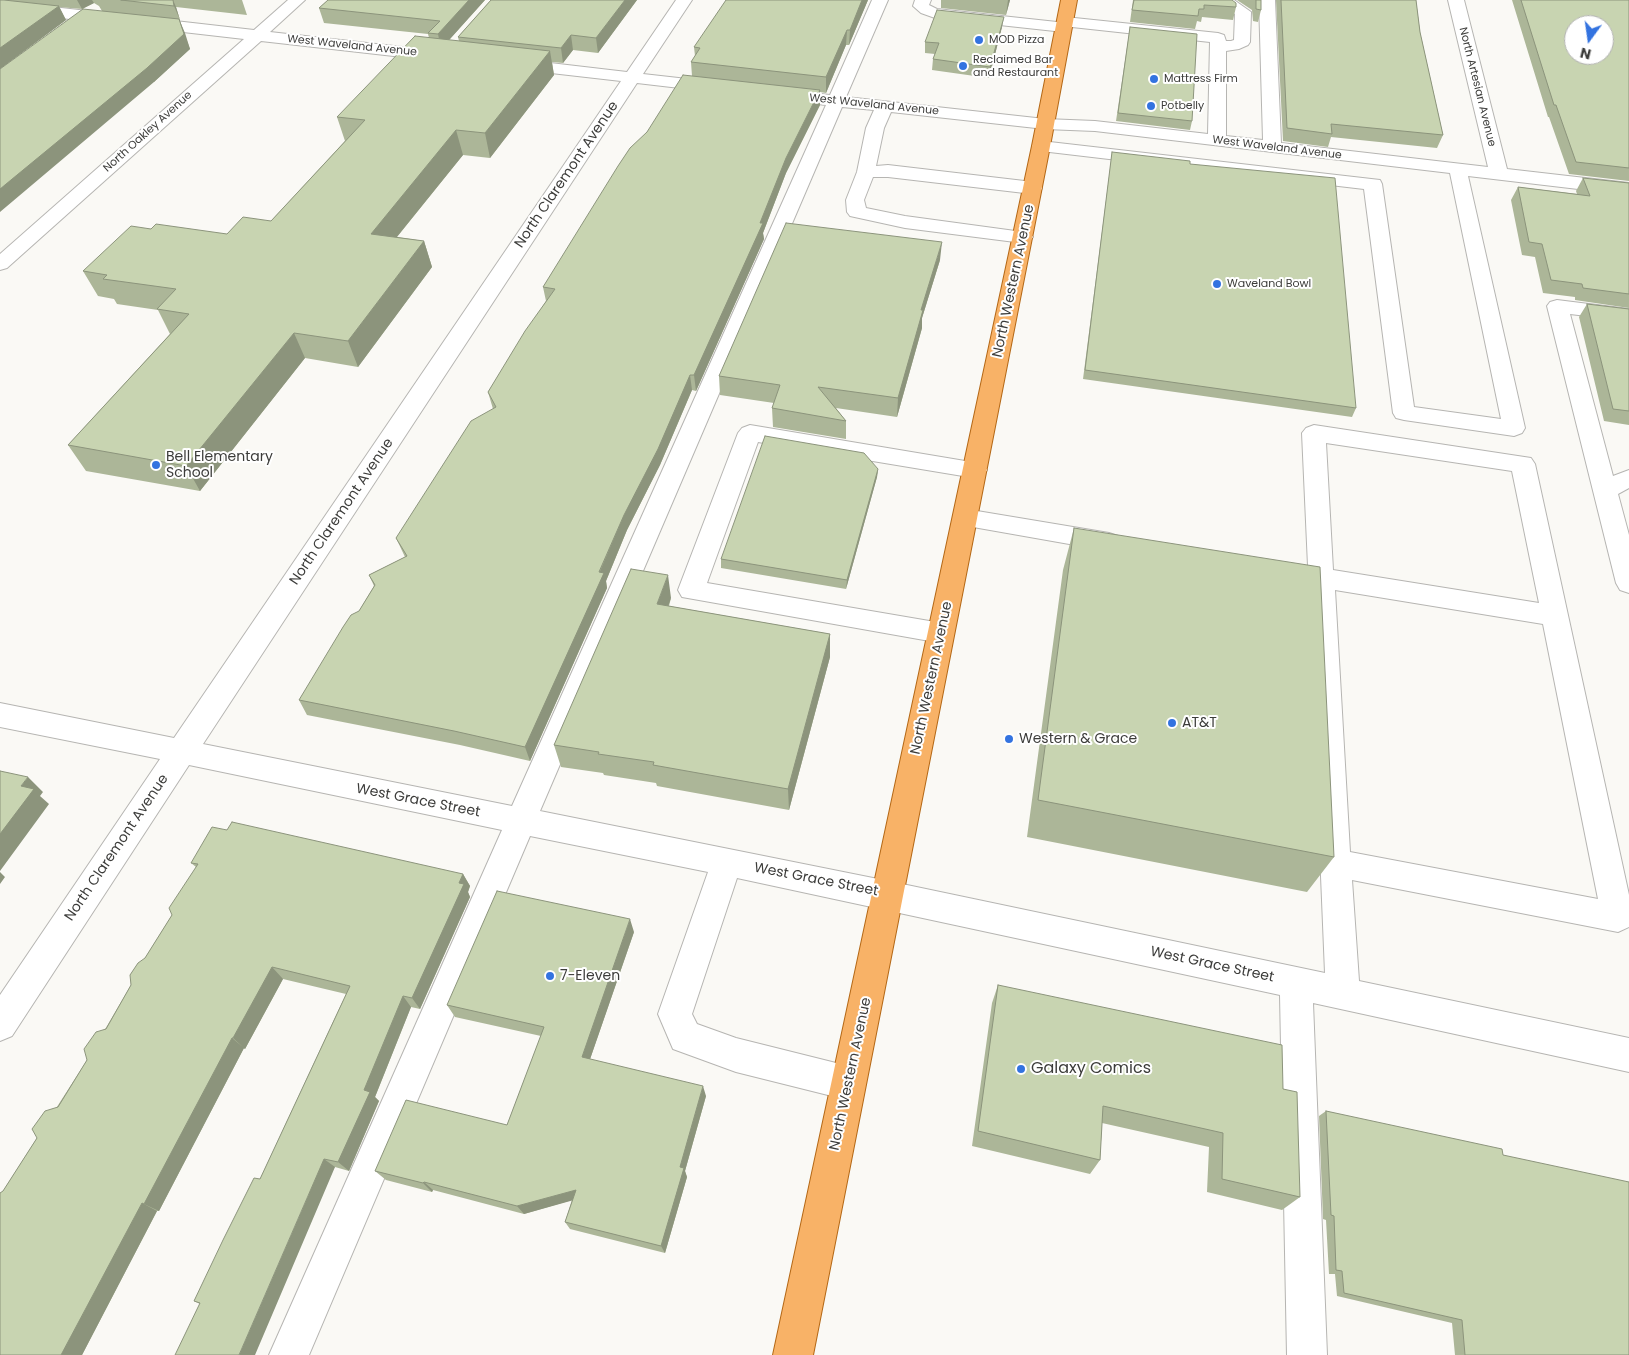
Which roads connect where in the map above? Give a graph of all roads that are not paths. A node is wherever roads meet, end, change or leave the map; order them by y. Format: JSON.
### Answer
{"nodes":[{"id":1,"x":297,"y":0,"type":"edge"},
{"id":2,"x":684,"y":0,"type":"edge"},
{"id":3,"x":880,"y":0,"type":"edge"},
{"id":4,"x":923,"y":0,"type":"edge"},
{"id":5,"x":1069,"y":0,"type":"edge"},
{"id":6,"x":1198,"y":0,"type":"edge"},
{"id":7,"x":1267,"y":0,"type":"edge"},
{"id":8,"x":1456,"y":0,"type":"edge"},
{"id":9,"x":104,"y":2,"type":"dead end"},
{"id":10,"x":0,"y":6,"type":"edge"},
{"id":11,"x":85,"y":16,"type":"junction"},
{"id":12,"x":1065,"y":24,"type":"junction"},
{"id":13,"x":64,"y":31,"type":"edge"},
{"id":14,"x":257,"y":35,"type":"junction"},
{"id":15,"x":1218,"y":46,"type":"junction"},
{"id":16,"x":451,"y":55,"type":"edge"},
{"id":17,"x":504,"y":63,"type":"edge"},
{"id":18,"x":632,"y":78,"type":"junction"},
{"id":19,"x":728,"y":88,"type":"edge"},
{"id":20,"x":768,"y":93,"type":"edge"},
{"id":21,"x":837,"y":101,"type":"junction"},
{"id":22,"x":885,"y":106,"type":"junction"},
{"id":23,"x":1045,"y":124,"type":"junction"},
{"id":24,"x":1217,"y":140,"type":"junction"},
{"id":25,"x":1041,"y":146,"type":"junction"},
{"id":26,"x":1272,"y":147,"type":"junction"},
{"id":27,"x":1458,"y":170,"type":"junction"},
{"id":28,"x":866,"y":172,"type":"junction"},
{"id":29,"x":1499,"y":174,"type":"junction"},
{"id":30,"x":1033,"y":188,"type":"junction"},
{"id":31,"x":1629,"y":189,"type":"edge"},
{"id":32,"x":1023,"y":237,"type":"junction"},
{"id":33,"x":0,"y":264,"type":"edge"},
{"id":34,"x":1629,"y":315,"type":"edge"},
{"id":35,"x":975,"y":470,"type":"junction"},
{"id":36,"x":1629,"y":478,"type":"edge"},
{"id":37,"x":1605,"y":491,"type":"junction"},
{"id":38,"x":1629,"y":506,"type":"edge"},
{"id":39,"x":965,"y":518,"type":"junction"},
{"id":40,"x":1135,"y":546,"type":"edge"},
{"id":41,"x":1285,"y":571,"type":"edge"},
{"id":42,"x":1321,"y":577,"type":"junction"},
{"id":43,"x":1629,"y":583,"type":"edge"},
{"id":44,"x":1555,"y":616,"type":"junction"},
{"id":45,"x":941,"y":633,"type":"junction"},
{"id":46,"x":0,"y":715,"type":"edge"},
{"id":47,"x":180,"y":753,"type":"junction"},
{"id":48,"x":520,"y":821,"type":"junction"},
{"id":49,"x":727,"y":863,"type":"junction"},
{"id":50,"x":1336,"y":863,"type":"junction"},
{"id":51,"x":888,"y":895,"type":"junction"},
{"id":52,"x":1296,"y":983,"type":"junction"},
{"id":53,"x":1343,"y":993,"type":"junction"},
{"id":54,"x":0,"y":1024,"type":"edge"},
{"id":55,"x":1629,"y":1055,"type":"edge"},
{"id":56,"x":848,"y":1083,"type":"junction"},
{"id":57,"x":289,"y":1355,"type":"edge"},
{"id":58,"x":793,"y":1355,"type":"edge"},
{"id":59,"x":1306,"y":1355,"type":"edge"}],
"edges":[{"from":1,"to":14,"type":"street","name":"North Oakley Avenue"},
{"from":2,"to":18,"type":"street","name":"North Claremont Avenue"},
{"from":3,"to":21,"type":"street"},
{"from":4,"to":12,"type":"street"},
{"from":5,"to":12,"type":"main road","name":"North Western Avenue"},
{"from":6,"to":15,"type":"street"},
{"from":7,"to":26,"type":"street"},
{"from":8,"to":29,"type":"street","name":"North Artesian Avenue"},
{"from":9,"to":11,"type":"street"},
{"from":10,"to":11,"type":"street","name":"West Waveland Avenue"},
{"from":11,"to":13,"type":"street"},
{"from":11,"to":14,"type":"street","name":"West Waveland Avenue"},
{"from":12,"to":15,"type":"street"},
{"from":12,"to":23,"type":"main road","name":"North Western Avenue"},
{"from":14,"to":16,"type":"street","name":"West Waveland Avenue"},
{"from":14,"to":33,"type":"street","name":"North Oakley Avenue"},
{"from":15,"to":24,"type":"street"},
{"from":17,"to":18,"type":"street"},
{"from":18,"to":19,"type":"street"},
{"from":18,"to":47,"type":"street","name":"North Claremont Avenue"},
{"from":20,"to":21,"type":"street","name":"West Waveland Avenue"},
{"from":21,"to":22,"type":"street","name":"West Waveland Avenue"},
{"from":21,"to":48,"type":"street"},
{"from":22,"to":23,"type":"street","name":"West Waveland Avenue"},
{"from":22,"to":28,"type":"street"},
{"from":23,"to":24,"type":"street","name":"West Waveland Avenue"},
{"from":23,"to":25,"type":"main road","name":"North Western Avenue"},
{"from":24,"to":26,"type":"street","name":"West Waveland Avenue"},
{"from":25,"to":27,"type":"street"},
{"from":25,"to":30,"type":"main road","name":"North Western Avenue"},
{"from":26,"to":27,"type":"street","name":"West Waveland Avenue"},
{"from":27,"to":29,"type":"street","name":"West Waveland Avenue"},
{"from":28,"to":30,"type":"street"},
{"from":28,"to":32,"type":"street"},
{"from":29,"to":31,"type":"street","name":"West Waveland Avenue"},
{"from":30,"to":32,"type":"main road","name":"North Western Avenue"},
{"from":32,"to":35,"type":"main road","name":"North Western Avenue"},
{"from":34,"to":37,"type":"street"},
{"from":35,"to":39,"type":"main road","name":"North Western Avenue"},
{"from":35,"to":45,"type":"street"},
{"from":36,"to":37,"type":"street"},
{"from":37,"to":38,"type":"street"},
{"from":37,"to":43,"type":"street"},
{"from":39,"to":40,"type":"street"},
{"from":39,"to":45,"type":"main road","name":"North Western Avenue"},
{"from":41,"to":42,"type":"street"},
{"from":42,"to":44,"type":"street"},
{"from":42,"to":44,"type":"street"},
{"from":42,"to":50,"type":"street"},
{"from":44,"to":50,"type":"street"},
{"from":45,"to":51,"type":"main road","name":"North Western Avenue"},
{"from":46,"to":47,"type":"street","name":"West Grace Street"},
{"from":47,"to":48,"type":"street","name":"West Grace Street"},
{"from":47,"to":54,"type":"street","name":"North Claremont Avenue"},
{"from":48,"to":49,"type":"street","name":"West Grace Street"},
{"from":48,"to":57,"type":"street"},
{"from":49,"to":51,"type":"street","name":"West Grace Street"},
{"from":49,"to":56,"type":"street"},
{"from":50,"to":53,"type":"street"},
{"from":51,"to":52,"type":"street","name":"West Grace Street"},
{"from":51,"to":56,"type":"main road","name":"North Western Avenue"},
{"from":52,"to":53,"type":"street","name":"West Grace Street"},
{"from":52,"to":59,"type":"street"},
{"from":53,"to":55,"type":"street","name":"West Grace Street"},
{"from":56,"to":58,"type":"main road","name":"North Western Avenue"}]}
